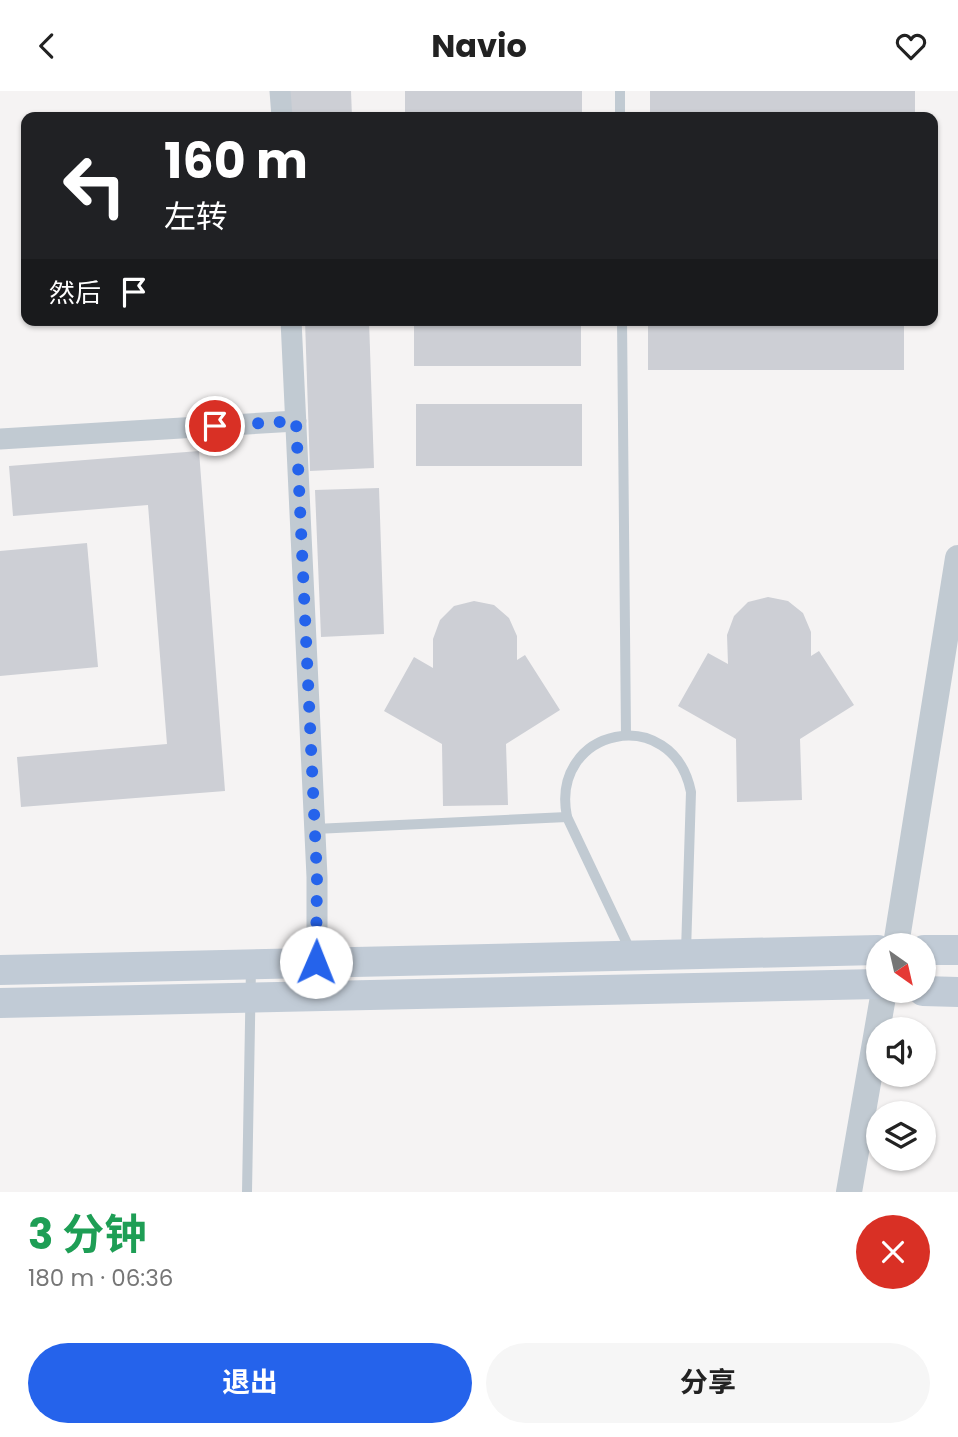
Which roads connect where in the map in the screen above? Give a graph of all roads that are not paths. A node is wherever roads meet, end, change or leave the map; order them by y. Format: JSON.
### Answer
{"nodes":[{"id":1,"x":280,"y":91,"type":"edge"},
{"id":2,"x":620,"y":91,"type":"edge"},
{"id":3,"x":282,"y":112,"type":"edge"},
{"id":4,"x":620,"y":112,"type":"edge"},
{"id":5,"x":291,"y":326,"type":"edge"},
{"id":6,"x":622,"y":326,"type":"edge"},
{"id":7,"x":296,"y":421,"type":"junction"},
{"id":8,"x":0,"y":439,"type":"edge"},
{"id":9,"x":958,"y":558,"type":"edge"},
{"id":10,"x":626,"y":735,"type":"junction"},
{"id":11,"x":567,"y":817,"type":"junction"},
{"id":12,"x":315,"y":829,"type":"junction"},
{"id":13,"x":898,"y":933,"type":"edge"},
{"id":14,"x":866,"y":950,"type":"edge"},
{"id":15,"x":686,"y":954,"type":"junction"},
{"id":16,"x":632,"y":955,"type":"junction"},
{"id":17,"x":316,"y":962,"type":"junction"},
{"id":18,"x":251,"y":964,"type":"junction"},
{"id":19,"x":0,"y":969,"type":"edge"},
{"id":20,"x":866,"y":984,"type":"edge"},
{"id":21,"x":317,"y":996,"type":"junction"},
{"id":22,"x":250,"y":998,"type":"junction"},
{"id":23,"x":0,"y":1003,"type":"edge"},
{"id":24,"x":882,"y":1003,"type":"edge"},
{"id":25,"x":247,"y":1192,"type":"edge"},
{"id":26,"x":849,"y":1192,"type":"edge"}],
"edges":[{"from":1,"to":3,"type":"street"},
{"from":2,"to":4,"type":"lane"},
{"from":5,"to":7,"type":"street"},
{"from":6,"to":10,"type":"lane"},
{"from":7,"to":8,"type":"street"},
{"from":7,"to":12,"type":"street"},
{"from":9,"to":13,"type":"street"},
{"from":10,"to":11,"type":"lane"},
{"from":10,"to":15,"type":"lane"},
{"from":11,"to":12,"type":"lane"},
{"from":11,"to":16,"type":"lane"},
{"from":12,"to":17,"type":"street"},
{"from":14,"to":15,"type":"main road"},
{"from":15,"to":16,"type":"main road"},
{"from":16,"to":17,"type":"main road"},
{"from":17,"to":18,"type":"main road"},
{"from":17,"to":21,"type":"street"},
{"from":18,"to":19,"type":"main road"},
{"from":18,"to":22,"type":"lane"},
{"from":20,"to":21,"type":"main road"},
{"from":21,"to":22,"type":"main road"},
{"from":22,"to":23,"type":"main road"},
{"from":22,"to":25,"type":"lane"},
{"from":24,"to":26,"type":"street"}]}
